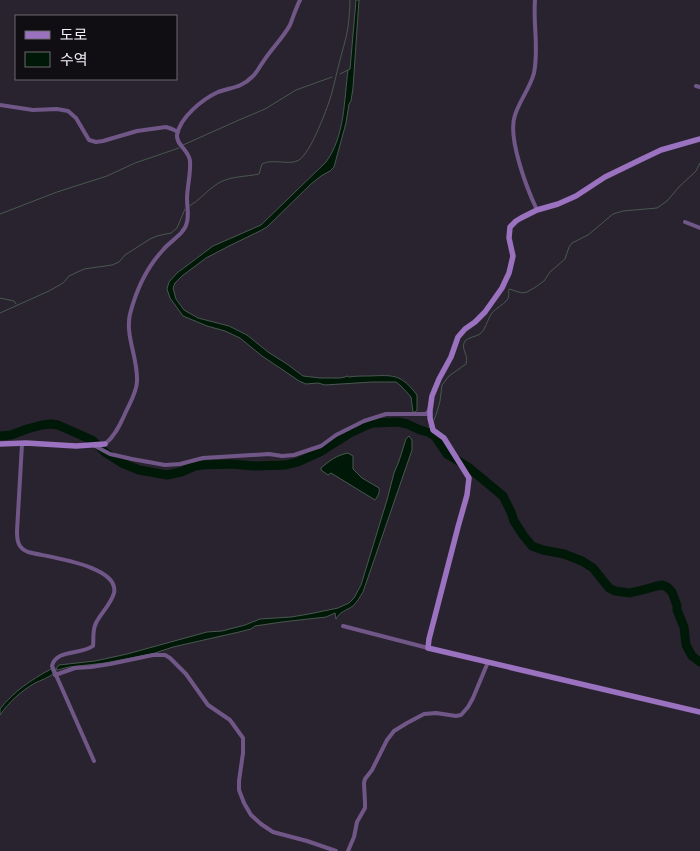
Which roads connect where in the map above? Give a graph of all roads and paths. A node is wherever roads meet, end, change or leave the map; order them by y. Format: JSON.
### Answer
{"nodes":[{"id":1,"x":300,"y":0,"type":"edge"},
{"id":2,"x":535,"y":0,"type":"edge"},
{"id":3,"x":0,"y":105,"type":"edge"},
{"id":4,"x":178,"y":132,"type":"junction"},
{"id":5,"x":700,"y":139,"type":"edge"},
{"id":6,"x":537,"y":210,"type":"junction"},
{"id":7,"x":685,"y":222,"type":"dead end"},
{"id":8,"x":700,"y":228,"type":"edge"},
{"id":9,"x":430,"y":410,"type":"junction"},
{"id":10,"x":0,"y":444,"type":"edge"},
{"id":11,"x":22,"y":444,"type":"junction"},
{"id":12,"x":104,"y":444,"type":"joint"},
{"id":13,"x":92,"y":445,"type":"junction"},
{"id":14,"x":343,"y":626,"type":"dead end"},
{"id":15,"x":428,"y":648,"type":"junction"},
{"id":16,"x":488,"y":662,"type":"junction"},
{"id":17,"x":55,"y":675,"type":"junction"},
{"id":18,"x":700,"y":712,"type":"edge"},
{"id":19,"x":94,"y":761,"type":"dead end"},
{"id":20,"x":336,"y":851,"type":"edge"},
{"id":21,"x":348,"y":851,"type":"edge"}],
"edges":[{"from":1,"to":4,"type":"street"},
{"from":2,"to":6,"type":"street"},
{"from":3,"to":4,"type":"street"},
{"from":4,"to":12,"type":"street"},
{"from":5,"to":6,"type":"street"},
{"from":6,"to":9,"type":"street"},
{"from":7,"to":8,"type":"street"},
{"from":9,"to":13,"type":"street"},
{"from":9,"to":15,"type":"street"},
{"from":10,"to":11,"type":"street"},
{"from":11,"to":13,"type":"street"},
{"from":11,"to":17,"type":"street"},
{"from":12,"to":13,"type":"street"},
{"from":14,"to":15,"type":"street"},
{"from":15,"to":16,"type":"street"},
{"from":16,"to":18,"type":"street"},
{"from":16,"to":21,"type":"street"},
{"from":17,"to":19,"type":"street"},
{"from":17,"to":20,"type":"street"}]}
